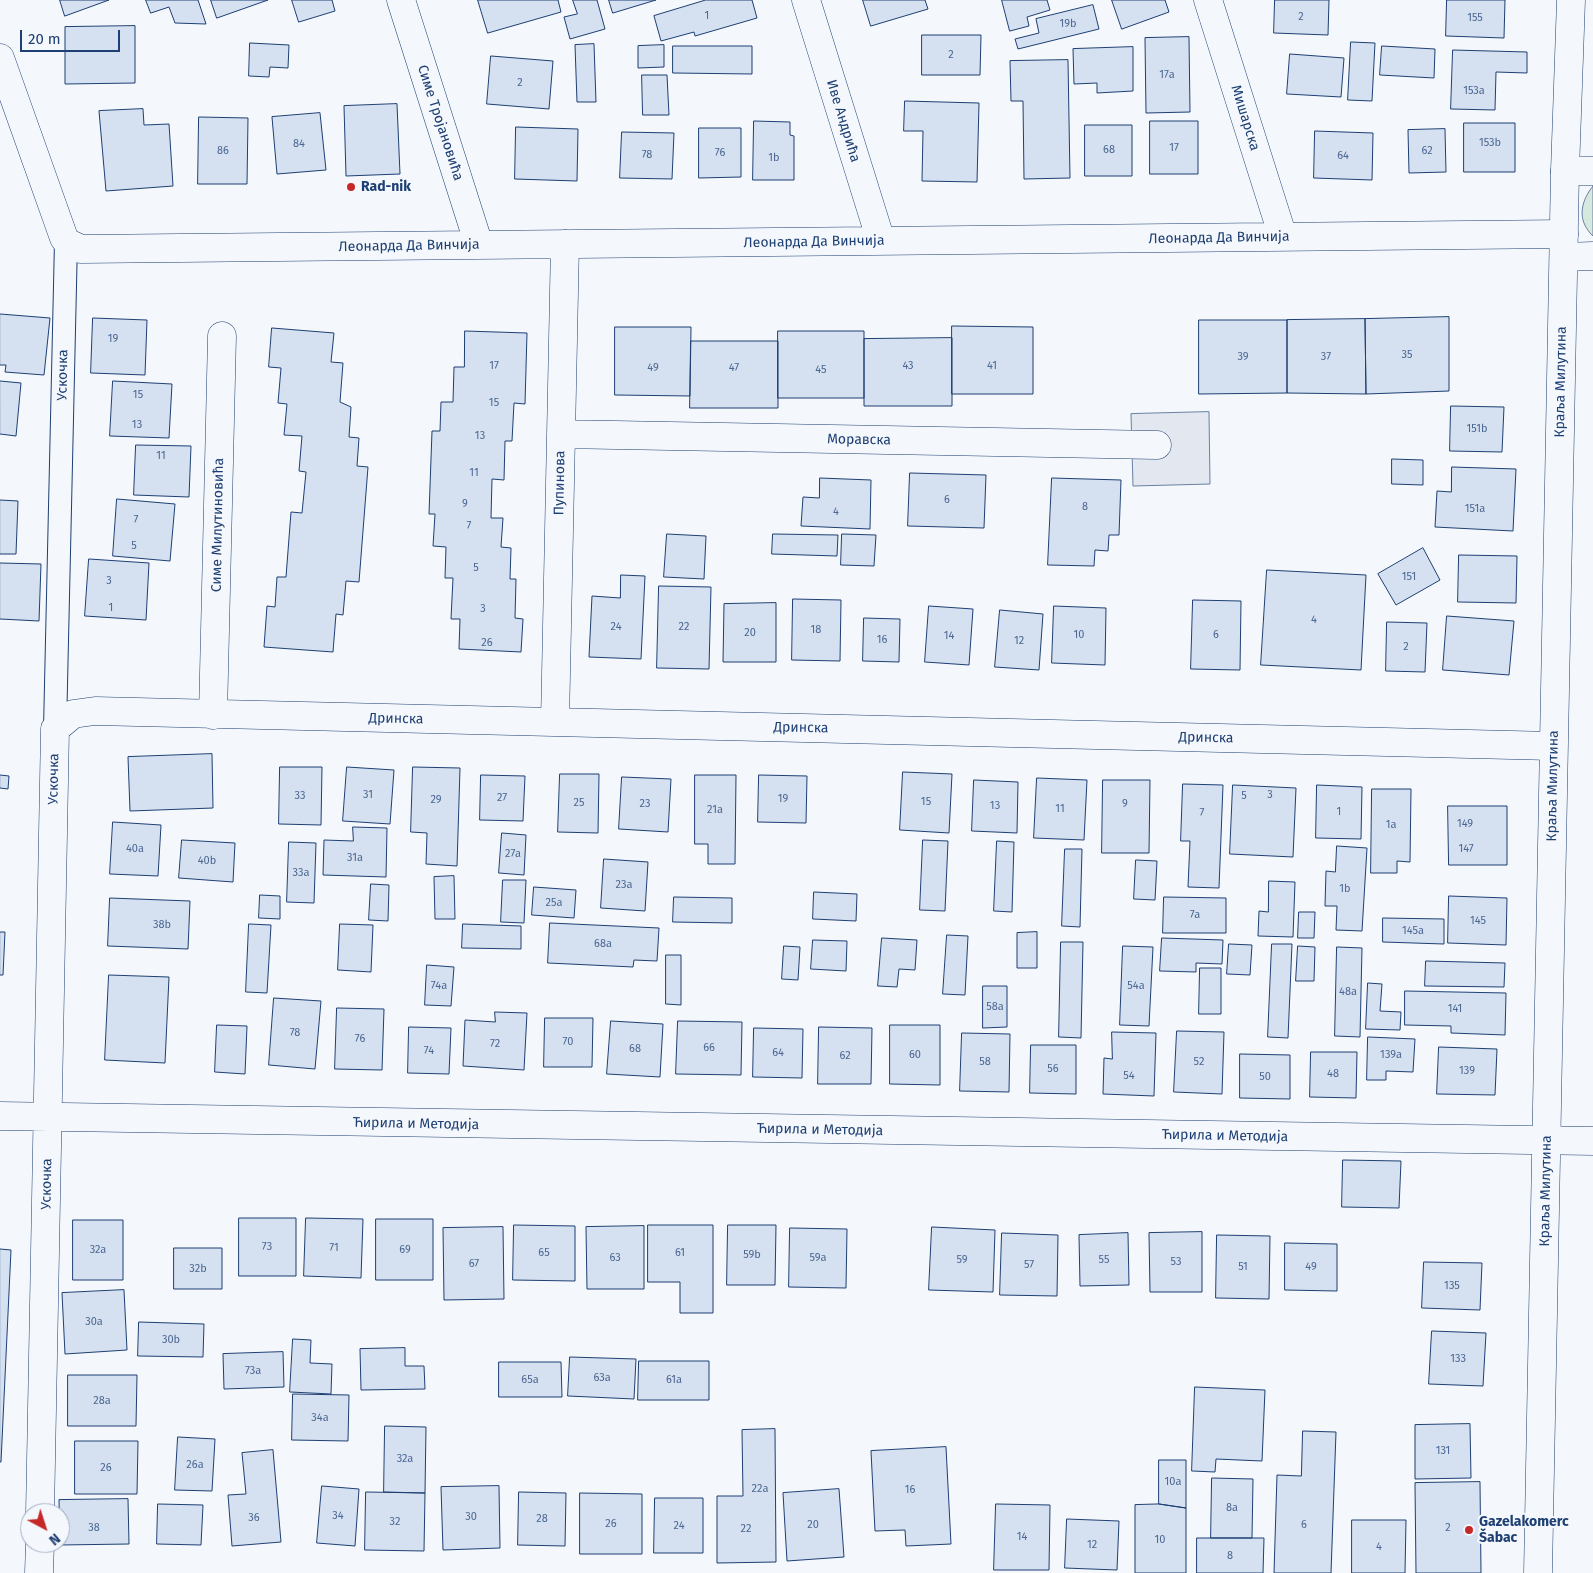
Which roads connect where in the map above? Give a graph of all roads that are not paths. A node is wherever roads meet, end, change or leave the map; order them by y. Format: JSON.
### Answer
{"nodes":[{"id":1,"x":401,"y":0,"type":"edge"},
{"id":2,"x":806,"y":0,"type":"edge"},
{"id":3,"x":1208,"y":0,"type":"edge"},
{"id":4,"x":1571,"y":0,"type":"edge"},
{"id":5,"x":0,"y":58,"type":"edge"},
{"id":6,"x":1565,"y":171,"type":"junction"},
{"id":7,"x":1593,"y":171,"type":"edge"},
{"id":8,"x":1283,"y":237,"type":"junction"},
{"id":9,"x":66,"y":241,"type":"junction"},
{"id":10,"x":881,"y":241,"type":"junction"},
{"id":11,"x":565,"y":244,"type":"junction"},
{"id":12,"x":1564,"y":245,"type":"junction"},
{"id":13,"x":479,"y":246,"type":"junction"},
{"id":14,"x":1593,"y":256,"type":"edge"},
{"id":15,"x":222,"y":336,"type":"dead end"},
{"id":16,"x":561,"y":434,"type":"junction"},
{"id":17,"x":1157,"y":445,"type":"dead end"},
{"id":18,"x":213,"y":714,"type":"junction"},
{"id":19,"x":554,"y":722,"type":"junction"},
{"id":20,"x":55,"y":729,"type":"junction"},
{"id":21,"x":1553,"y":746,"type":"junction"},
{"id":22,"x":0,"y":1116,"type":"edge"},
{"id":23,"x":48,"y":1119,"type":"junction"},
{"id":24,"x":1547,"y":1140,"type":"junction"},
{"id":25,"x":1593,"y":1141,"type":"edge"},
{"id":26,"x":40,"y":1503,"type":"edge"},
{"id":27,"x":40,"y":1553,"type":"edge"},
{"id":28,"x":39,"y":1573,"type":"edge"},
{"id":29,"x":1538,"y":1573,"type":"edge"}],
"edges":[{"from":1,"to":13,"type":"street","name":"Симе Тројановића"},
{"from":2,"to":10,"type":"street","name":"Иве Андрића"},
{"from":3,"to":8,"type":"street","name":"Мишарска"},
{"from":4,"to":6,"type":"street","name":"Краља Милутина"},
{"from":5,"to":9,"type":"street","name":"Ускочка"},
{"from":6,"to":7,"type":"street"},
{"from":6,"to":12,"type":"street","name":"Краља Милутина"},
{"from":8,"to":10,"type":"street","name":"Леонарда Да Винчија"},
{"from":8,"to":12,"type":"street","name":"Леонарда Да Винчија"},
{"from":9,"to":13,"type":"street","name":"Леонарда Да Винчија"},
{"from":9,"to":20,"type":"street","name":"Ускочка"},
{"from":10,"to":11,"type":"street","name":"Леонарда Да Винчија"},
{"from":11,"to":13,"type":"street","name":"Леонарда Да Винчија"},
{"from":11,"to":16,"type":"street","name":"Пупинова"},
{"from":12,"to":14,"type":"street","name":"Леонарда Да Винчија"},
{"from":12,"to":21,"type":"street","name":"Краља Милутина"},
{"from":15,"to":18,"type":"street","name":"Симе Милутиновића"},
{"from":16,"to":17,"type":"street","name":"Моравска"},
{"from":16,"to":19,"type":"street","name":"Пупинова"},
{"from":18,"to":19,"type":"street","name":"Дринска"},
{"from":18,"to":20,"type":"street","name":"Дринска"},
{"from":19,"to":21,"type":"street","name":"Дринска"},
{"from":20,"to":23,"type":"street","name":"Ускочка"},
{"from":21,"to":24,"type":"street","name":"Краља Милутина"},
{"from":22,"to":23,"type":"street","name":"Ћирила и Методија"},
{"from":23,"to":24,"type":"street","name":"Ћирила и Методија"},
{"from":23,"to":26,"type":"street","name":"Ускочка"},
{"from":24,"to":25,"type":"street","name":"Ћирила и Методија"},
{"from":24,"to":29,"type":"street","name":"Краља Милутина"},
{"from":27,"to":28,"type":"street"}]}
